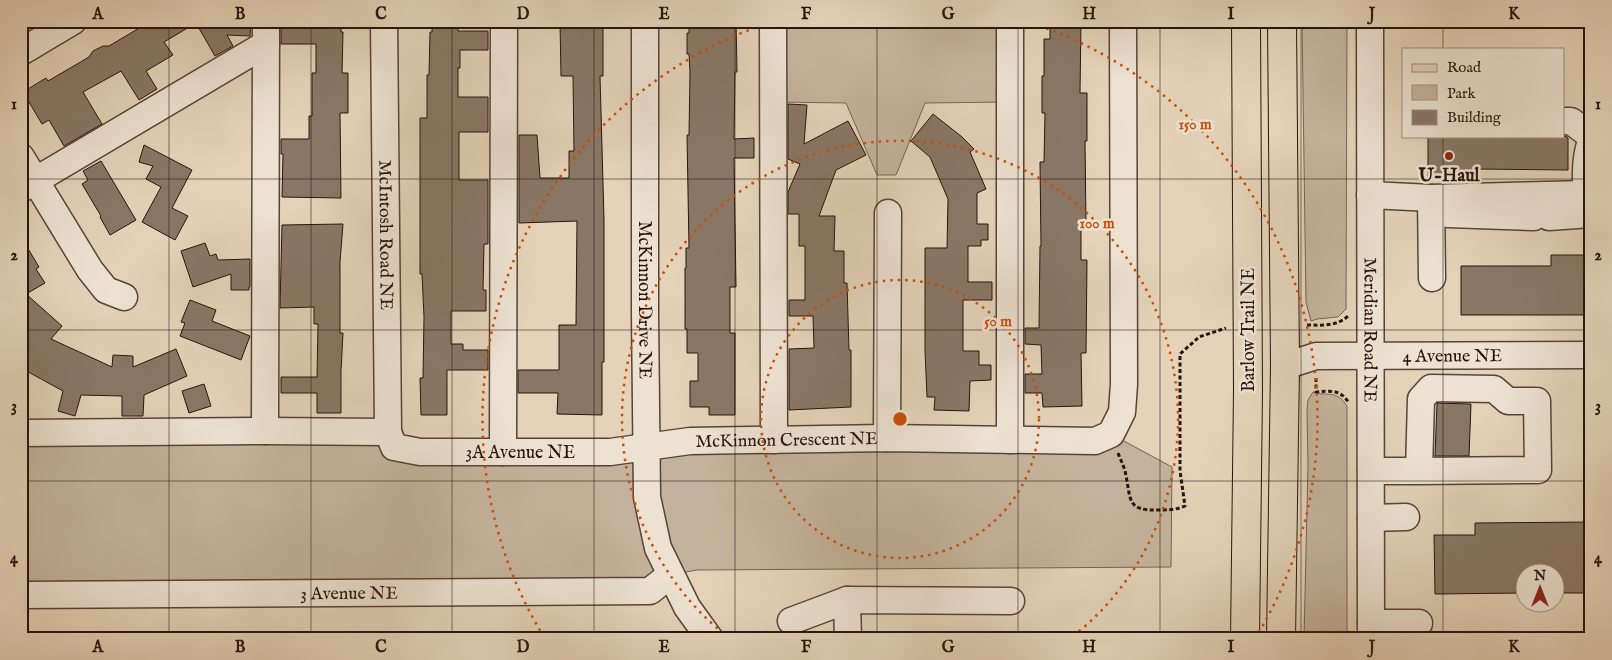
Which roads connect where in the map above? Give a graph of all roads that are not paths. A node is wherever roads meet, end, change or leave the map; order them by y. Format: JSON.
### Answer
{"nodes":[{"id":1,"x":73,"y":21,"type":"edge"},
{"id":2,"x":384,"y":21,"type":"edge"},
{"id":3,"x":504,"y":21,"type":"edge"},
{"id":4,"x":645,"y":21,"type":"edge"},
{"id":5,"x":774,"y":21,"type":"edge"},
{"id":6,"x":1010,"y":21,"type":"edge"},
{"id":7,"x":1123,"y":21,"type":"edge"},
{"id":8,"x":1246,"y":21,"type":"edge"},
{"id":9,"x":1282,"y":21,"type":"edge"},
{"id":10,"x":1370,"y":21,"type":"edge"},
{"id":11,"x":266,"y":32,"type":"edge"},
{"id":12,"x":21,"y":52,"type":"edge"},
{"id":13,"x":1564,"y":121,"type":"edge"},
{"id":14,"x":1591,"y":136,"type":"edge"},
{"id":15,"x":1591,"y":142,"type":"edge"},
{"id":16,"x":21,"y":157,"type":"edge"},
{"id":17,"x":28,"y":185,"type":"edge"},
{"id":18,"x":1370,"y":195,"type":"junction"},
{"id":19,"x":1431,"y":198,"type":"junction"},
{"id":20,"x":1590,"y":202,"type":"edge"},
{"id":21,"x":888,"y":213,"type":"dead end"},
{"id":22,"x":1432,"y":278,"type":"dead end"},
{"id":23,"x":124,"y":297,"type":"dead end"},
{"id":24,"x":1591,"y":355,"type":"edge"},
{"id":25,"x":1371,"y":356,"type":"junction"},
{"id":26,"x":1285,"y":366,"type":"junction"},
{"id":27,"x":1248,"y":391,"type":"junction"},
{"id":28,"x":265,"y":430,"type":"junction"},
{"id":29,"x":21,"y":433,"type":"edge"},
{"id":30,"x":887,"y":438,"type":"junction"},
{"id":31,"x":391,"y":440,"type":"junction"},
{"id":32,"x":774,"y":440,"type":"junction"},
{"id":33,"x":1010,"y":440,"type":"junction"},
{"id":34,"x":646,"y":446,"type":"junction"},
{"id":35,"x":503,"y":452,"type":"junction"},
{"id":36,"x":1371,"y":471,"type":"junction"},
{"id":37,"x":1419,"y":471,"type":"junction"},
{"id":38,"x":1406,"y":517,"type":"dead end"},
{"id":39,"x":1371,"y":518,"type":"junction"},
{"id":40,"x":670,"y":575,"type":"junction"},
{"id":41,"x":21,"y":595,"type":"edge"},
{"id":42,"x":847,"y":600,"type":"junction"},
{"id":43,"x":1011,"y":601,"type":"dead end"},
{"id":44,"x":791,"y":620,"type":"dead end"},
{"id":45,"x":1419,"y":623,"type":"dead end"},
{"id":46,"x":1371,"y":631,"type":"edge"},
{"id":47,"x":710,"y":639,"type":"edge"},
{"id":48,"x":848,"y":639,"type":"edge"},
{"id":49,"x":1245,"y":639,"type":"edge"},
{"id":50,"x":1281,"y":639,"type":"edge"}],
"edges":[{"from":1,"to":12,"type":"street"},
{"from":2,"to":31,"type":"street","name":"McIntosh Road NE"},
{"from":3,"to":35,"type":"street"},
{"from":4,"to":34,"type":"street","name":"McKinnon Drive NE"},
{"from":5,"to":32,"type":"street"},
{"from":6,"to":33,"type":"street"},
{"from":7,"to":33,"type":"street","name":"McKinnon Crescent NE"},
{"from":8,"to":27,"type":"main road","name":"Barlow Trail NE"},
{"from":9,"to":26,"type":"main road","name":"Barlow Trail NE"},
{"from":10,"to":18,"type":"street","name":"Meridian Road NE"},
{"from":11,"to":17,"type":"street"},
{"from":11,"to":28,"type":"street"},
{"from":13,"to":14,"type":"street"},
{"from":15,"to":20,"type":"street"},
{"from":16,"to":17,"type":"street"},
{"from":17,"to":23,"type":"street"},
{"from":18,"to":19,"type":"street"},
{"from":18,"to":25,"type":"street","name":"Meridian Road NE"},
{"from":19,"to":20,"type":"street"},
{"from":19,"to":20,"type":"street"},
{"from":19,"to":22,"type":"street"},
{"from":21,"to":30,"type":"street"},
{"from":24,"to":25,"type":"street","name":"4 Avenue NE"},
{"from":25,"to":26,"type":"street","name":"4 Avenue NE"},
{"from":25,"to":36,"type":"street","name":"Meridian Road NE"},
{"from":26,"to":27,"type":"main road"},
{"from":26,"to":50,"type":"main road","name":"Barlow Trail NE"},
{"from":27,"to":49,"type":"main road","name":"Barlow Trail NE"},
{"from":28,"to":29,"type":"street","name":"3A Avenue NE"},
{"from":28,"to":31,"type":"street","name":"3A Avenue NE"},
{"from":30,"to":32,"type":"street","name":"McKinnon Crescent NE"},
{"from":30,"to":33,"type":"street","name":"McKinnon Crescent NE"},
{"from":31,"to":35,"type":"street","name":"3A Avenue NE"},
{"from":32,"to":34,"type":"street","name":"McKinnon Crescent NE"},
{"from":34,"to":35,"type":"street","name":"3A Avenue NE"},
{"from":34,"to":40,"type":"street","name":"McKinnon Drive NE"},
{"from":36,"to":37,"type":"street"},
{"from":36,"to":39,"type":"street","name":"Meridian Road NE"},
{"from":37,"to":37,"type":"street"},
{"from":38,"to":39,"type":"street"},
{"from":39,"to":46,"type":"street","name":"Meridian Road NE"},
{"from":40,"to":41,"type":"street","name":"3 Avenue NE"},
{"from":40,"to":47,"type":"street","name":"McKinnon Drive NE"},
{"from":42,"to":43,"type":"street"},
{"from":42,"to":44,"type":"street"},
{"from":42,"to":48,"type":"street"},
{"from":45,"to":46,"type":"street"}]}
